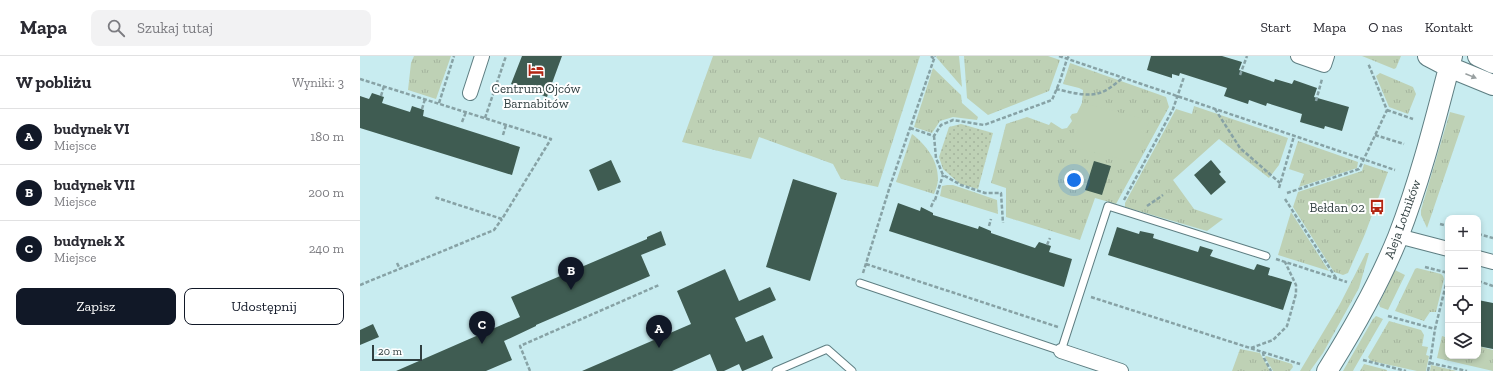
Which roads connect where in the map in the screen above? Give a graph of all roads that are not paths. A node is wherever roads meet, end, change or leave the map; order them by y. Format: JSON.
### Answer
{"nodes":[{"id":1,"x":482,"y":56,"type":"edge"},
{"id":2,"x":1298,"y":56,"type":"edge"},
{"id":3,"x":1327,"y":56,"type":"edge"},
{"id":4,"x":1428,"y":56,"type":"edge"},
{"id":5,"x":1478,"y":56,"type":"edge"},
{"id":6,"x":1450,"y":62,"type":"edge"},
{"id":7,"x":1493,"y":63,"type":"edge"},
{"id":8,"x":1493,"y":85,"type":"edge"},
{"id":9,"x":470,"y":93,"type":"dead end"},
{"id":10,"x":1398,"y":236,"type":"junction"},
{"id":11,"x":1445,"y":248,"type":"edge"},
{"id":12,"x":1266,"y":256,"type":"road end"},
{"id":13,"x":1481,"y":259,"type":"edge"},
{"id":14,"x":1493,"y":262,"type":"edge"},
{"id":15,"x":860,"y":283,"type":"road end"},
{"id":16,"x":1061,"y":351,"type":"junction"},
{"id":17,"x":776,"y":371,"type":"edge"},
{"id":18,"x":852,"y":371,"type":"edge"},
{"id":19,"x":1121,"y":371,"type":"edge"},
{"id":20,"x":1327,"y":371,"type":"edge"}],
"edges":[{"from":1,"to":9,"type":"street"},
{"from":2,"to":3,"type":"street"},
{"from":4,"to":6,"type":"street"},
{"from":5,"to":7,"type":"street"},
{"from":6,"to":8,"type":"street","one_way":true},
{"from":6,"to":10,"type":"street","name":"Aleja Lotników"},
{"from":10,"to":11,"type":"street"},
{"from":10,"to":20,"type":"street","name":"Aleja Lotników"},
{"from":12,"to":16,"type":"lane"},
{"from":13,"to":14,"type":"street"},
{"from":15,"to":16,"type":"lane"},
{"from":16,"to":19,"type":"street"},
{"from":17,"to":18,"type":"lane"}]}
